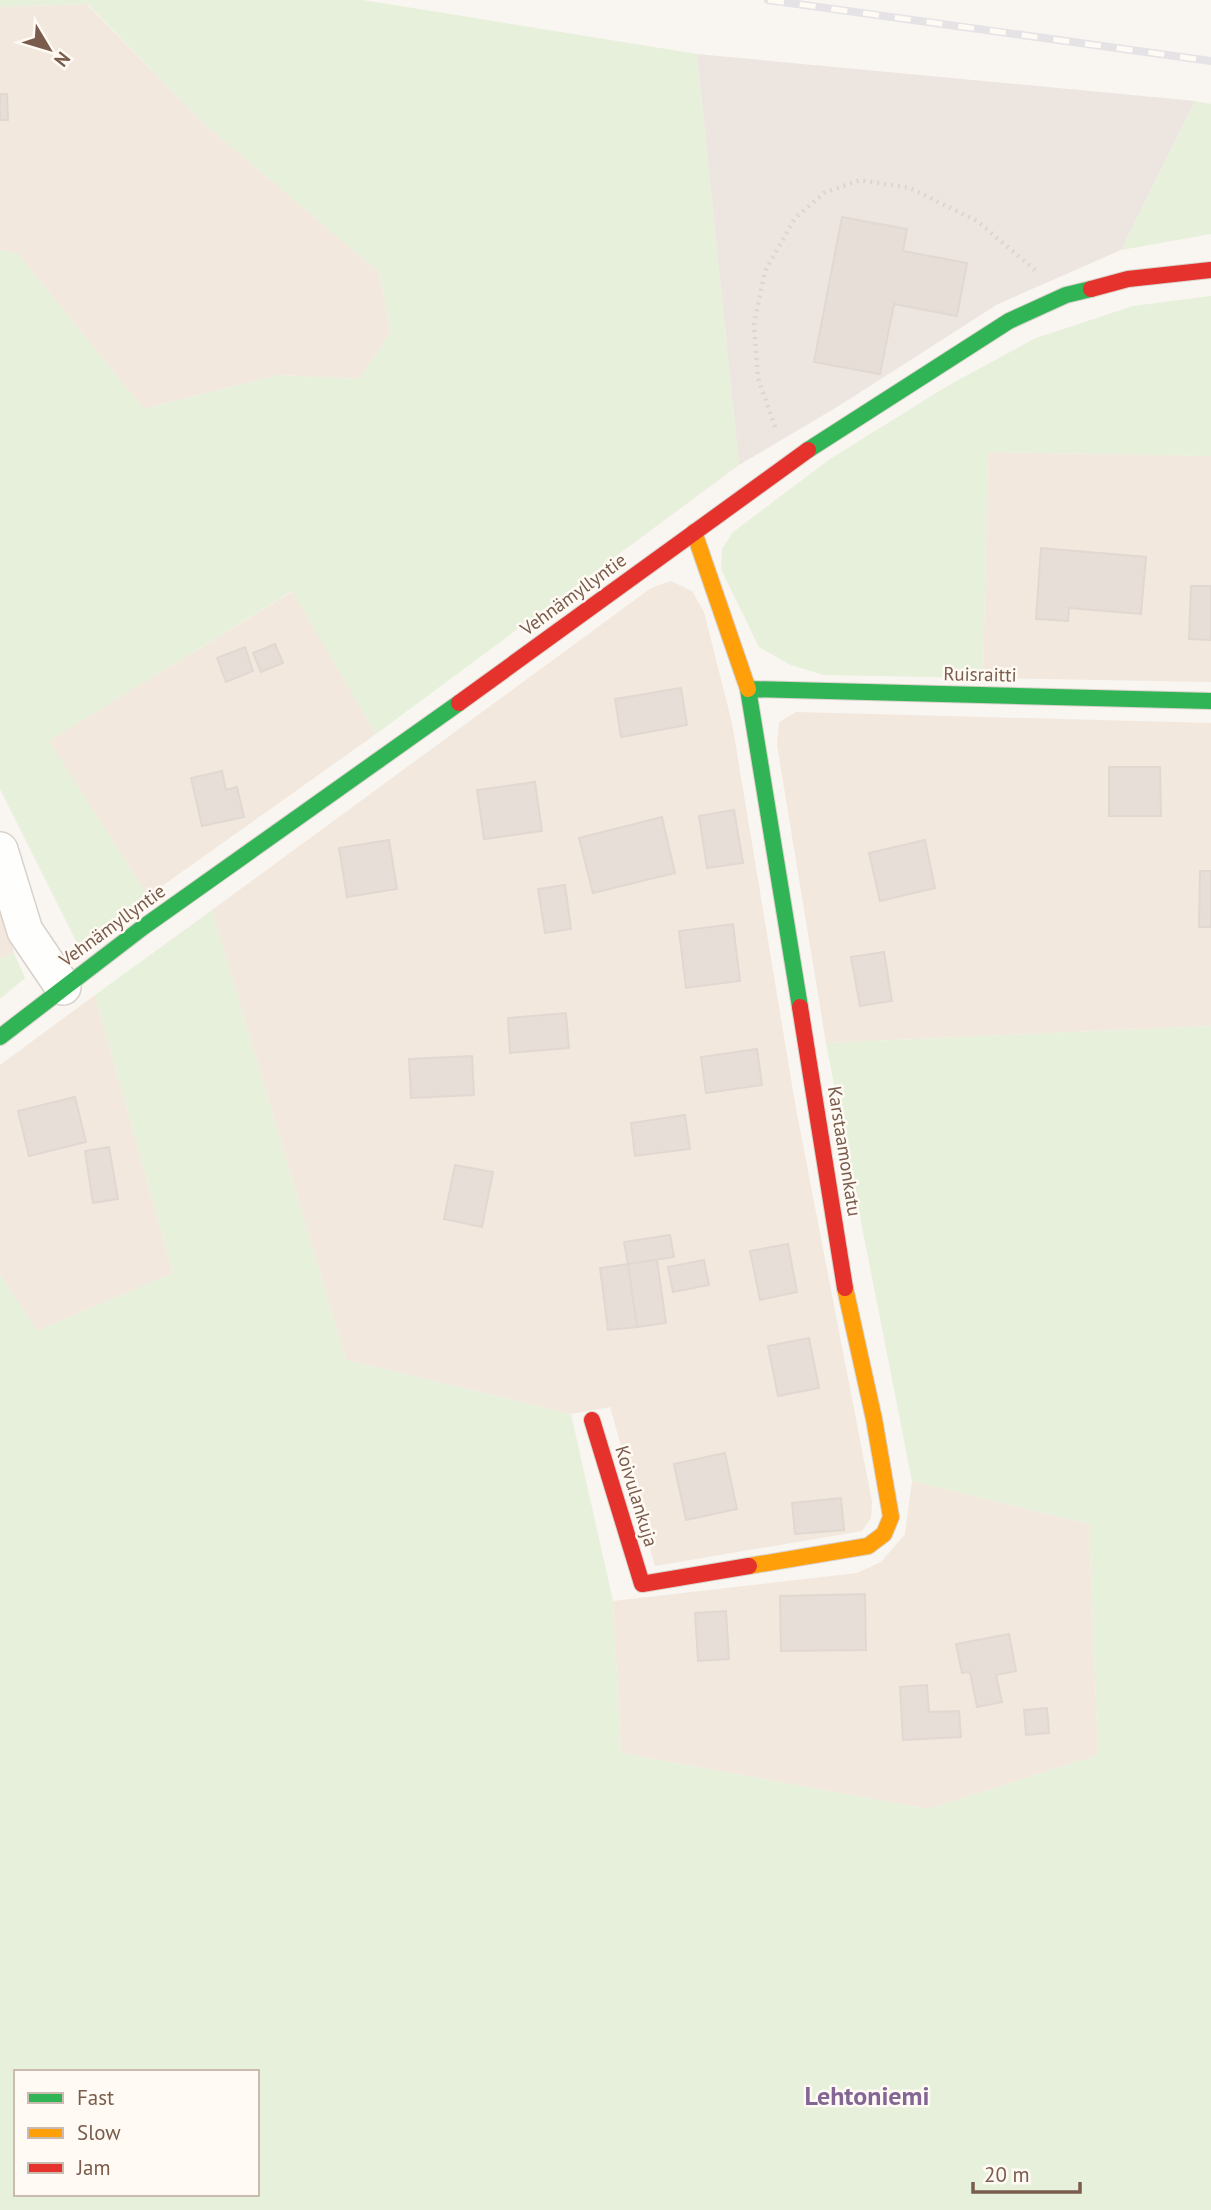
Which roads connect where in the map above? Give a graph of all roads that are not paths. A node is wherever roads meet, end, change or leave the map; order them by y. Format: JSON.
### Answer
{"nodes":[{"id":1,"x":1211,"y":270,"type":"edge"},
{"id":2,"x":694,"y":532,"type":"junction"},
{"id":3,"x":748,"y":689,"type":"junction"},
{"id":4,"x":1211,"y":701,"type":"edge"},
{"id":5,"x":0,"y":850,"type":"edge"},
{"id":6,"x":63,"y":987,"type":"junction"},
{"id":7,"x":0,"y":1037,"type":"edge"},
{"id":8,"x":592,"y":1420,"type":"dead end"},
{"id":9,"x":642,"y":1584,"type":"joint"}],
"edges":[{"from":1,"to":2,"type":"street","name":"Vehnämyllyntie"},
{"from":2,"to":3,"type":"street","name":"Karstaamonkatu"},
{"from":2,"to":6,"type":"street","name":"Vehnämyllyntie"},
{"from":3,"to":4,"type":"street","name":"Ruisraitti"},
{"from":3,"to":9,"type":"street","name":"Karstaamonkatu"},
{"from":5,"to":6,"type":"street"},
{"from":6,"to":7,"type":"street","name":"Vehnämyllyntie"},
{"from":8,"to":9,"type":"street","name":"Koivulankuja"}]}
